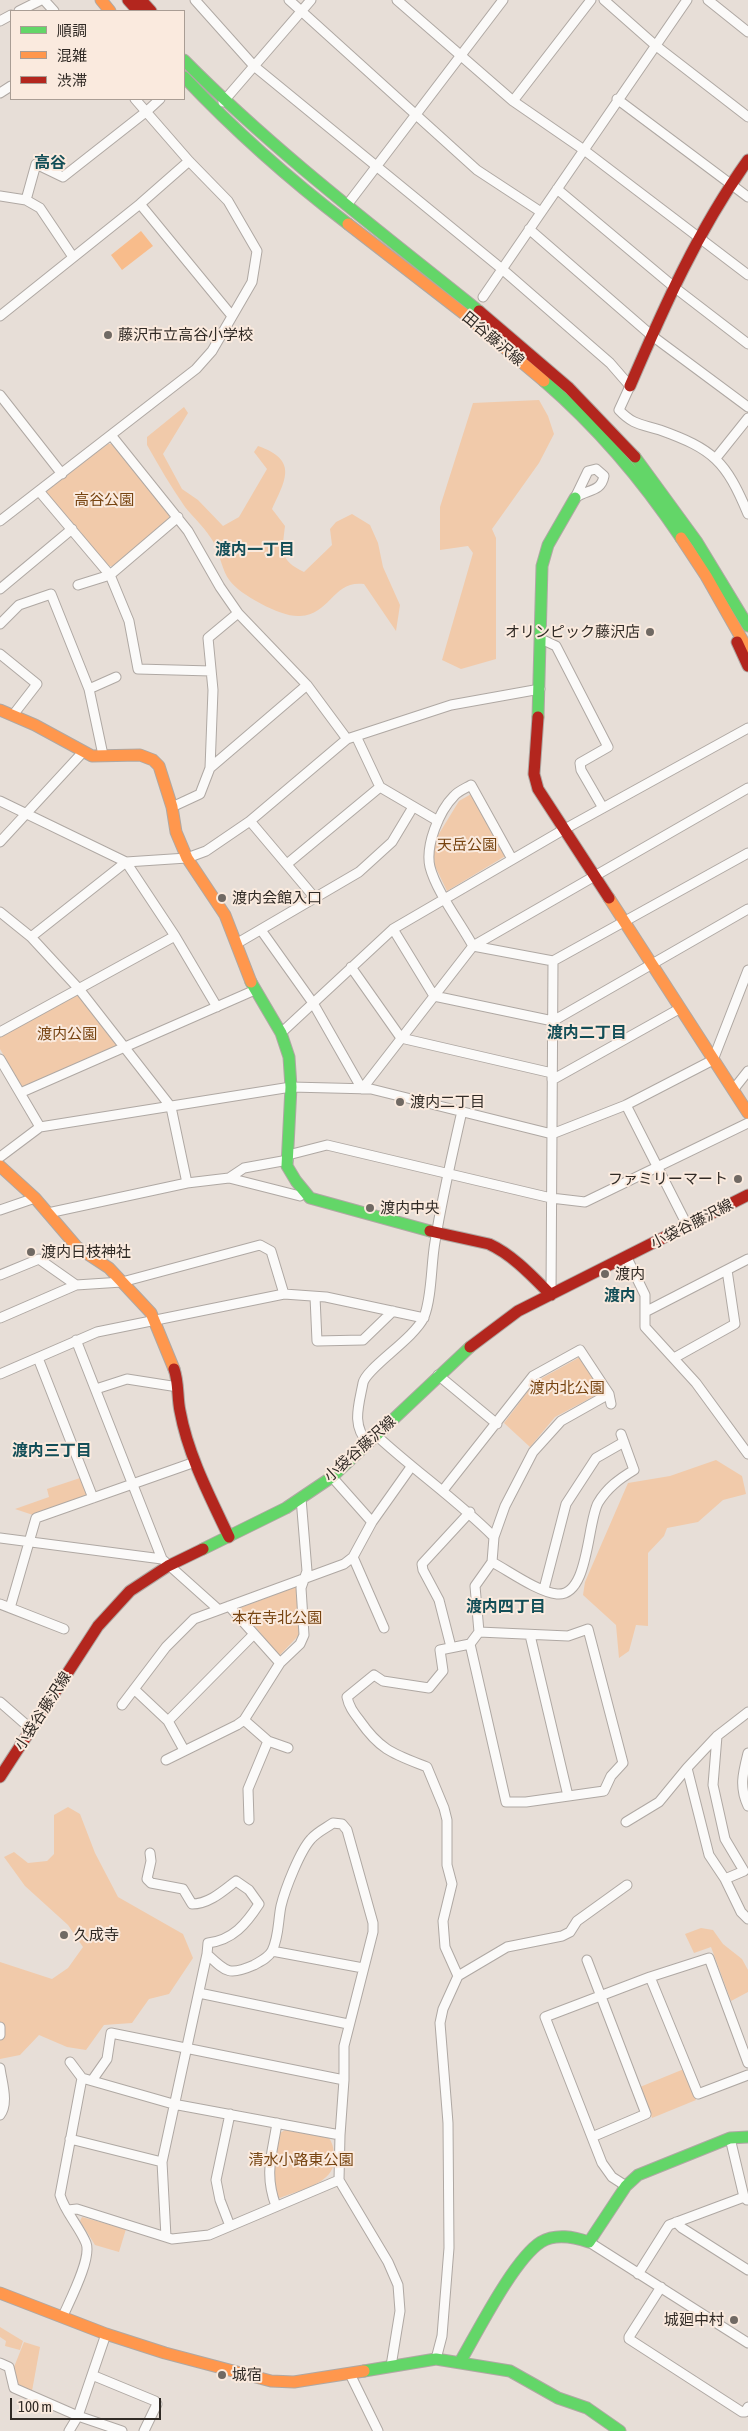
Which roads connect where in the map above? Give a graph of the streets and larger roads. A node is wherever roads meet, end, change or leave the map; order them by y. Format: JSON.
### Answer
{"nodes":[{"id":1,"x":43,"y":0,"type":"edge"},
{"id":2,"x":101,"y":0,"type":"edge"},
{"id":3,"x":112,"y":0,"type":"edge"},
{"id":4,"x":195,"y":0,"type":"edge"},
{"id":5,"x":289,"y":0,"type":"edge"},
{"id":6,"x":311,"y":0,"type":"edge"},
{"id":7,"x":504,"y":0,"type":"edge"},
{"id":8,"x":590,"y":0,"type":"edge"},
{"id":9,"x":604,"y":0,"type":"edge"},
{"id":10,"x":687,"y":0,"type":"edge"},
{"id":11,"x":708,"y":0,"type":"edge"},
{"id":12,"x":402,"y":2,"type":"edge"},
{"id":13,"x":135,"y":4,"type":"edge"},
{"id":14,"x":21,"y":10,"type":"edge"},
{"id":15,"x":53,"y":10,"type":"edge"},
{"id":16,"x":109,"y":10,"type":"edge"},
{"id":17,"x":120,"y":10,"type":"edge"},
{"id":18,"x":149,"y":10,"type":"edge"},
{"id":19,"x":302,"y":11,"type":"junction"},
{"id":20,"x":748,"y":32,"type":"edge"},
{"id":21,"x":655,"y":45,"type":"junction"},
{"id":22,"x":185,"y":51,"type":"edge"},
{"id":23,"x":461,"y":56,"type":"junction"},
{"id":24,"x":185,"y":61,"type":"edge"},
{"id":25,"x":254,"y":66,"type":"junction"},
{"id":26,"x":185,"y":78,"type":"edge"},
{"id":27,"x":185,"y":87,"type":"edge"},
{"id":28,"x":617,"y":99,"type":"junction"},
{"id":29,"x":136,"y":100,"type":"edge"},
{"id":30,"x":159,"y":100,"type":"edge"},
{"id":31,"x":513,"y":101,"type":"junction"},
{"id":32,"x":220,"y":106,"type":"junction"},
{"id":33,"x":148,"y":111,"type":"junction"},
{"id":34,"x":416,"y":115,"type":"junction"},
{"id":35,"x":748,"y":118,"type":"edge"},
{"id":36,"x":584,"y":150,"type":"junction"},
{"id":37,"x":748,"y":160,"type":"edge"},
{"id":38,"x":189,"y":161,"type":"junction"},
{"id":39,"x":377,"y":166,"type":"junction"},
{"id":40,"x":730,"y":184,"type":"junction"},
{"id":41,"x":557,"y":189,"type":"junction"},
{"id":42,"x":0,"y":196,"type":"edge"},
{"id":43,"x":748,"y":198,"type":"edge"},
{"id":44,"x":26,"y":200,"type":"junction"},
{"id":45,"x":140,"y":204,"type":"junction"},
{"id":46,"x":347,"y":205,"type":"junction"},
{"id":47,"x":541,"y":212,"type":"junction"},
{"id":48,"x":529,"y":228,"type":"junction"},
{"id":49,"x":699,"y":238,"type":"junction"},
{"id":50,"x":73,"y":257,"type":"junction"},
{"id":51,"x":502,"y":269,"type":"junction"},
{"id":52,"x":748,"y":276,"type":"edge"},
{"id":53,"x":674,"y":287,"type":"junction"},
{"id":54,"x":483,"y":296,"type":"dead end"},
{"id":55,"x":0,"y":316,"type":"edge"},
{"id":56,"x":232,"y":316,"type":"junction"},
{"id":57,"x":651,"y":335,"type":"junction"},
{"id":58,"x":748,"y":344,"type":"edge"},
{"id":59,"x":630,"y":386,"type":"junction"},
{"id":60,"x":0,"y":395,"type":"edge"},
{"id":61,"x":748,"y":407,"type":"edge"},
{"id":62,"x":748,"y":418,"type":"edge"},
{"id":63,"x":111,"y":435,"type":"junction"},
{"id":64,"x":716,"y":458,"type":"junction"},
{"id":65,"x":62,"y":474,"type":"junction"},
{"id":66,"x":39,"y":491,"type":"junction"},
{"id":67,"x":575,"y":498,"type":"dead end"},
{"id":68,"x":748,"y":514,"type":"edge"},
{"id":69,"x":178,"y":517,"type":"junction"},
{"id":70,"x":0,"y":521,"type":"edge"},
{"id":71,"x":72,"y":529,"type":"junction"},
{"id":72,"x":110,"y":576,"type":"junction"},
{"id":73,"x":706,"y":576,"type":"junction"},
{"id":74,"x":78,"y":585,"type":"dead end"},
{"id":75,"x":0,"y":589,"type":"edge"},
{"id":76,"x":238,"y":613,"type":"junction"},
{"id":77,"x":0,"y":624,"type":"edge"},
{"id":78,"x":748,"y":626,"type":"edge"},
{"id":79,"x":541,"y":639,"type":"junction"},
{"id":80,"x":748,"y":650,"type":"edge"},
{"id":81,"x":0,"y":654,"type":"edge"},
{"id":82,"x":748,"y":666,"type":"edge"},
{"id":83,"x":211,"y":671,"type":"junction"},
{"id":84,"x":116,"y":676,"type":"dead end"},
{"id":85,"x":307,"y":685,"type":"junction"},
{"id":86,"x":89,"y":689,"type":"junction"},
{"id":87,"x":540,"y":690,"type":"junction"},
{"id":88,"x":0,"y":710,"type":"edge"},
{"id":89,"x":13,"y":715,"type":"junction"},
{"id":90,"x":748,"y":728,"type":"edge"},
{"id":91,"x":356,"y":736,"type":"junction"},
{"id":92,"x":347,"y":739,"type":"junction"},
{"id":93,"x":83,"y":752,"type":"junction"},
{"id":94,"x":103,"y":755,"type":"junction"},
{"id":95,"x":210,"y":768,"type":"junction"},
{"id":96,"x":380,"y":787,"type":"junction"},
{"id":97,"x":748,"y":788,"type":"edge"},
{"id":98,"x":0,"y":801,"type":"edge"},
{"id":99,"x":172,"y":807,"type":"junction"},
{"id":100,"x":413,"y":807,"type":"junction"},
{"id":101,"x":603,"y":808,"type":"junction"},
{"id":102,"x":25,"y":813,"type":"junction"},
{"id":103,"x":250,"y":821,"type":"junction"},
{"id":104,"x":438,"y":821,"type":"junction"},
{"id":105,"x":563,"y":830,"type":"junction"},
{"id":106,"x":0,"y":842,"type":"edge"},
{"id":107,"x":748,"y":853,"type":"edge"},
{"id":108,"x":187,"y":858,"type":"junction"},
{"id":109,"x":512,"y":859,"type":"junction"},
{"id":110,"x":126,"y":862,"type":"junction"},
{"id":111,"x":287,"y":864,"type":"junction"},
{"id":112,"x":593,"y":878,"type":"junction"},
{"id":113,"x":315,"y":898,"type":"junction"},
{"id":114,"x":445,"y":898,"type":"junction"},
{"id":115,"x":748,"y":909,"type":"edge"},
{"id":116,"x":0,"y":912,"type":"edge"},
{"id":117,"x":623,"y":923,"type":"junction"},
{"id":118,"x":393,"y":929,"type":"junction"},
{"id":119,"x":261,"y":930,"type":"junction"},
{"id":120,"x":175,"y":936,"type":"junction"},
{"id":121,"x":31,"y":937,"type":"junction"},
{"id":122,"x":236,"y":944,"type":"junction"},
{"id":123,"x":474,"y":946,"type":"junction"},
{"id":124,"x":553,"y":961,"type":"junction"},
{"id":125,"x":651,"y":964,"type":"junction"},
{"id":126,"x":351,"y":967,"type":"junction"},
{"id":127,"x":748,"y":970,"type":"edge"},
{"id":128,"x":80,"y":989,"type":"junction"},
{"id":129,"x":255,"y":990,"type":"junction"},
{"id":130,"x":745,"y":990,"type":"edge"},
{"id":131,"x":434,"y":996,"type":"junction"},
{"id":132,"x":313,"y":1003,"type":"junction"},
{"id":133,"x":217,"y":1006,"type":"junction"},
{"id":134,"x":679,"y":1009,"type":"junction"},
{"id":135,"x":552,"y":1021,"type":"junction"},
{"id":136,"x":0,"y":1032,"type":"edge"},
{"id":137,"x":281,"y":1034,"type":"junction"},
{"id":138,"x":401,"y":1038,"type":"junction"},
{"id":139,"x":126,"y":1048,"type":"junction"},
{"id":140,"x":0,"y":1059,"type":"edge"},
{"id":141,"x":714,"y":1060,"type":"junction"},
{"id":142,"x":748,"y":1071,"type":"edge"},
{"id":143,"x":552,"y":1077,"type":"junction"},
{"id":144,"x":291,"y":1087,"type":"junction"},
{"id":145,"x":362,"y":1088,"type":"junction"},
{"id":146,"x":733,"y":1090,"type":"junction"},
{"id":147,"x":20,"y":1093,"type":"junction"},
{"id":148,"x":626,"y":1106,"type":"junction"},
{"id":149,"x":171,"y":1107,"type":"junction"},
{"id":150,"x":462,"y":1111,"type":"junction"},
{"id":151,"x":748,"y":1114,"type":"edge"},
{"id":152,"x":748,"y":1122,"type":"edge"},
{"id":153,"x":40,"y":1127,"type":"junction"},
{"id":154,"x":552,"y":1134,"type":"junction"},
{"id":155,"x":0,"y":1157,"type":"edge"},
{"id":156,"x":288,"y":1158,"type":"junction"},
{"id":157,"x":0,"y":1166,"type":"edge"},
{"id":158,"x":658,"y":1167,"type":"junction"},
{"id":159,"x":448,"y":1174,"type":"junction"},
{"id":160,"x":229,"y":1178,"type":"junction"},
{"id":161,"x":187,"y":1183,"type":"junction"},
{"id":162,"x":304,"y":1192,"type":"junction"},
{"id":163,"x":748,"y":1195,"type":"edge"},
{"id":164,"x":35,"y":1198,"type":"junction"},
{"id":165,"x":551,"y":1198,"type":"junction"},
{"id":166,"x":0,"y":1210,"type":"edge"},
{"id":167,"x":48,"y":1214,"type":"junction"},
{"id":168,"x":688,"y":1227,"type":"junction"},
{"id":169,"x":436,"y":1233,"type":"junction"},
{"id":170,"x":627,"y":1258,"type":"junction"},
{"id":171,"x":748,"y":1259,"type":"edge"},
{"id":172,"x":726,"y":1270,"type":"junction"},
{"id":173,"x":0,"y":1275,"type":"edge"},
{"id":174,"x":122,"y":1282,"type":"junction"},
{"id":175,"x":76,"y":1285,"type":"junction"},
{"id":176,"x":284,"y":1294,"type":"junction"},
{"id":177,"x":551,"y":1295,"type":"junction"},
{"id":178,"x":314,"y":1297,"type":"junction"},
{"id":179,"x":393,"y":1311,"type":"junction"},
{"id":180,"x":645,"y":1312,"type":"junction"},
{"id":181,"x":0,"y":1318,"type":"edge"},
{"id":182,"x":424,"y":1318,"type":"junction"},
{"id":183,"x":156,"y":1322,"type":"junction"},
{"id":184,"x":76,"y":1340,"type":"junction"},
{"id":185,"x":38,"y":1358,"type":"junction"},
{"id":186,"x":674,"y":1358,"type":"junction"},
{"id":187,"x":0,"y":1374,"type":"edge"},
{"id":188,"x":438,"y":1375,"type":"junction"},
{"id":189,"x":178,"y":1387,"type":"junction"},
{"id":190,"x":96,"y":1389,"type":"junction"},
{"id":191,"x":609,"y":1394,"type":"junction"},
{"id":192,"x":612,"y":1404,"type":"dead end"},
{"id":193,"x":497,"y":1424,"type":"junction"},
{"id":194,"x":373,"y":1440,"type":"junction"},
{"id":195,"x":748,"y":1454,"type":"edge"},
{"id":196,"x":196,"y":1462,"type":"junction"},
{"id":197,"x":411,"y":1467,"type":"junction"},
{"id":198,"x":332,"y":1477,"type":"junction"},
{"id":199,"x":131,"y":1484,"type":"junction"},
{"id":200,"x":444,"y":1490,"type":"junction"},
{"id":201,"x":93,"y":1498,"type":"junction"},
{"id":202,"x":300,"y":1498,"type":"junction"},
{"id":203,"x":470,"y":1512,"type":"junction"},
{"id":204,"x":372,"y":1522,"type":"junction"},
{"id":205,"x":230,"y":1537,"type":"junction"},
{"id":206,"x":494,"y":1537,"type":"junction"},
{"id":207,"x":0,"y":1538,"type":"edge"},
{"id":208,"x":29,"y":1544,"type":"junction"},
{"id":209,"x":353,"y":1558,"type":"junction"},
{"id":210,"x":492,"y":1562,"type":"junction"},
{"id":211,"x":165,"y":1563,"type":"junction"},
{"id":212,"x":304,"y":1578,"type":"junction"},
{"id":213,"x":544,"y":1589,"type":"junction"},
{"id":214,"x":0,"y":1604,"type":"edge"},
{"id":215,"x":229,"y":1606,"type":"junction"},
{"id":216,"x":10,"y":1608,"type":"junction"},
{"id":217,"x":219,"y":1610,"type":"junction"},
{"id":218,"x":384,"y":1628,"type":"dead end"},
{"id":219,"x":64,"y":1629,"type":"dead end"},
{"id":220,"x":479,"y":1632,"type":"junction"},
{"id":221,"x":254,"y":1634,"type":"junction"},
{"id":222,"x":530,"y":1635,"type":"junction"},
{"id":223,"x":470,"y":1644,"type":"junction"},
{"id":224,"x":451,"y":1647,"type":"junction"},
{"id":225,"x":280,"y":1663,"type":"junction"},
{"id":226,"x":134,"y":1689,"type":"junction"},
{"id":227,"x":0,"y":1702,"type":"edge"},
{"id":228,"x":122,"y":1704,"type":"dead end"},
{"id":229,"x":748,"y":1712,"type":"edge"},
{"id":230,"x":244,"y":1720,"type":"junction"},
{"id":231,"x":168,"y":1721,"type":"junction"},
{"id":232,"x":31,"y":1729,"type":"junction"},
{"id":233,"x":717,"y":1736,"type":"junction"},
{"id":234,"x":268,"y":1741,"type":"junction"},
{"id":235,"x":288,"y":1748,"type":"dead end"},
{"id":236,"x":184,"y":1750,"type":"junction"},
{"id":237,"x":748,"y":1753,"type":"edge"},
{"id":238,"x":166,"y":1760,"type":"dead end"},
{"id":239,"x":687,"y":1768,"type":"junction"},
{"id":240,"x":0,"y":1777,"type":"edge"},
{"id":241,"x":568,"y":1796,"type":"junction"},
{"id":242,"x":748,"y":1806,"type":"edge"},
{"id":243,"x":249,"y":1820,"type":"dead end"},
{"id":244,"x":626,"y":1822,"type":"dead end"},
{"id":245,"x":150,"y":1853,"type":"dead end"},
{"id":246,"x":725,"y":1878,"type":"junction"},
{"id":247,"x":627,"y":1885,"type":"dead end"},
{"id":248,"x":748,"y":1920,"type":"edge"},
{"id":249,"x":272,"y":1951,"type":"junction"},
{"id":250,"x":207,"y":1954,"type":"junction"},
{"id":251,"x":587,"y":1960,"type":"dead end"},
{"id":252,"x":363,"y":1968,"type":"junction"},
{"id":253,"x":458,"y":1976,"type":"junction"},
{"id":254,"x":650,"y":1977,"type":"junction"},
{"id":255,"x":199,"y":1992,"type":"junction"},
{"id":256,"x":601,"y":1996,"type":"junction"},
{"id":257,"x":348,"y":2024,"type":"junction"},
{"id":258,"x":0,"y":2027,"type":"edge"},
{"id":259,"x":0,"y":2035,"type":"edge"},
{"id":260,"x":186,"y":2049,"type":"junction"},
{"id":261,"x":70,"y":2062,"type":"dead end"},
{"id":262,"x":748,"y":2063,"type":"edge"},
{"id":263,"x":0,"y":2068,"type":"edge"},
{"id":264,"x":748,"y":2075,"type":"edge"},
{"id":265,"x":82,"y":2078,"type":"junction"},
{"id":266,"x":93,"y":2079,"type":"junction"},
{"id":267,"x":344,"y":2080,"type":"junction"},
{"id":268,"x":174,"y":2104,"type":"junction"},
{"id":269,"x":230,"y":2114,"type":"junction"},
{"id":270,"x":0,"y":2115,"type":"edge"},
{"id":271,"x":277,"y":2123,"type":"junction"},
{"id":272,"x":340,"y":2135,"type":"junction"},
{"id":273,"x":592,"y":2137,"type":"junction"},
{"id":274,"x":748,"y":2137,"type":"edge"},
{"id":275,"x":730,"y":2138,"type":"junction"},
{"id":276,"x":70,"y":2139,"type":"junction"},
{"id":277,"x":162,"y":2162,"type":"junction"},
{"id":278,"x":339,"y":2180,"type":"junction"},
{"id":279,"x":626,"y":2186,"type":"junction"},
{"id":280,"x":746,"y":2199,"type":"edge"},
{"id":281,"x":276,"y":2206,"type":"junction"},
{"id":282,"x":68,"y":2210,"type":"junction"},
{"id":283,"x":676,"y":2222,"type":"junction"},
{"id":284,"x":230,"y":2226,"type":"junction"},
{"id":285,"x":166,"y":2237,"type":"junction"},
{"id":286,"x":589,"y":2242,"type":"junction"},
{"id":287,"x":748,"y":2270,"type":"edge"},
{"id":288,"x":638,"y":2274,"type":"junction"},
{"id":289,"x":660,"y":2287,"type":"junction"},
{"id":290,"x":0,"y":2293,"type":"edge"},
{"id":291,"x":63,"y":2316,"type":"junction"},
{"id":292,"x":106,"y":2334,"type":"junction"},
{"id":293,"x":748,"y":2343,"type":"edge"},
{"id":294,"x":436,"y":2359,"type":"junction"},
{"id":295,"x":460,"y":2362,"type":"junction"},
{"id":296,"x":0,"y":2363,"type":"edge"},
{"id":297,"x":392,"y":2366,"type":"junction"},
{"id":298,"x":350,"y":2374,"type":"junction"},
{"id":299,"x":92,"y":2375,"type":"junction"},
{"id":300,"x":748,"y":2406,"type":"edge"},
{"id":301,"x":78,"y":2416,"type":"junction"},
{"id":302,"x":69,"y":2431,"type":"edge"},
{"id":303,"x":122,"y":2431,"type":"edge"},
{"id":304,"x":144,"y":2431,"type":"edge"},
{"id":305,"x":378,"y":2431,"type":"edge"},
{"id":306,"x":620,"y":2431,"type":"edge"}],
"edges":[{"from":1,"to":14,"type":"street"},
{"from":1,"to":15,"type":"street"},
{"from":2,"to":16,"type":"street"},
{"from":3,"to":17,"type":"street"},
{"from":4,"to":25,"type":"street"},
{"from":5,"to":19,"type":"street"},
{"from":6,"to":19,"type":"street"},
{"from":7,"to":23,"type":"street"},
{"from":8,"to":31,"type":"street"},
{"from":9,"to":21,"type":"street"},
{"from":10,"to":21,"type":"street"},
{"from":11,"to":20,"type":"street"},
{"from":12,"to":23,"type":"street"},
{"from":13,"to":18,"type":"street"},
{"from":19,"to":25,"type":"street"},
{"from":19,"to":34,"type":"street"},
{"from":21,"to":28,"type":"street"},
{"from":21,"to":35,"type":"street"},
{"from":22,"to":32,"type":"street"},
{"from":23,"to":31,"type":"street"},
{"from":23,"to":34,"type":"street"},
{"from":24,"to":32,"type":"street","name":"田谷藤沢線"},
{"from":25,"to":32,"type":"street"},
{"from":25,"to":39,"type":"street"},
{"from":26,"to":32,"type":"street","name":"田谷藤沢線"},
{"from":27,"to":32,"type":"street"},
{"from":28,"to":36,"type":"street"},
{"from":28,"to":40,"type":"street"},
{"from":29,"to":33,"type":"street"},
{"from":30,"to":33,"type":"street"},
{"from":31,"to":36,"type":"street"},
{"from":32,"to":46,"type":"street","name":"田谷藤沢線"},
{"from":32,"to":73,"type":"street","name":"田谷藤沢線"},
{"from":33,"to":38,"type":"street"},
{"from":33,"to":44,"type":"street"},
{"from":34,"to":39,"type":"street"},
{"from":34,"to":47,"type":"street"},
{"from":36,"to":41,"type":"street"},
{"from":36,"to":49,"type":"street"},
{"from":37,"to":40,"type":"street"},
{"from":38,"to":45,"type":"street"},
{"from":38,"to":56,"type":"street"},
{"from":39,"to":46,"type":"street"},
{"from":39,"to":51,"type":"street"},
{"from":40,"to":43,"type":"street"},
{"from":40,"to":49,"type":"street"},
{"from":41,"to":47,"type":"street"},
{"from":41,"to":53,"type":"street"},
{"from":42,"to":44,"type":"street"},
{"from":44,"to":50,"type":"street"},
{"from":45,"to":50,"type":"street"},
{"from":45,"to":56,"type":"street"},
{"from":46,"to":78,"type":"street","name":"田谷藤沢線"},
{"from":47,"to":48,"type":"street"},
{"from":48,"to":51,"type":"street"},
{"from":48,"to":57,"type":"street"},
{"from":49,"to":52,"type":"street"},
{"from":49,"to":53,"type":"street"},
{"from":50,"to":55,"type":"street"},
{"from":51,"to":54,"type":"street"},
{"from":51,"to":59,"type":"street"},
{"from":53,"to":57,"type":"street"},
{"from":53,"to":58,"type":"street"},
{"from":56,"to":63,"type":"street"},
{"from":57,"to":59,"type":"street"},
{"from":57,"to":61,"type":"street"},
{"from":59,"to":64,"type":"street"},
{"from":60,"to":65,"type":"street"},
{"from":62,"to":64,"type":"street"},
{"from":63,"to":65,"type":"street"},
{"from":63,"to":69,"type":"street"},
{"from":64,"to":68,"type":"street"},
{"from":65,"to":66,"type":"street"},
{"from":66,"to":70,"type":"street"},
{"from":66,"to":71,"type":"street"},
{"from":67,"to":79,"type":"street"},
{"from":69,"to":72,"type":"street"},
{"from":69,"to":76,"type":"street"},
{"from":71,"to":72,"type":"street"},
{"from":71,"to":75,"type":"street"},
{"from":72,"to":74,"type":"street"},
{"from":72,"to":83,"type":"street"},
{"from":73,"to":80,"type":"street","name":"田谷藤沢線"},
{"from":73,"to":82,"type":"street"},
{"from":76,"to":83,"type":"street"},
{"from":76,"to":85,"type":"street"},
{"from":77,"to":86,"type":"street"},
{"from":79,"to":87,"type":"street"},
{"from":79,"to":101,"type":"street"},
{"from":81,"to":89,"type":"street"},
{"from":83,"to":95,"type":"street"},
{"from":84,"to":86,"type":"street"},
{"from":85,"to":92,"type":"street"},
{"from":85,"to":95,"type":"street"},
{"from":86,"to":94,"type":"street"},
{"from":87,"to":91,"type":"street"},
{"from":87,"to":105,"type":"street"},
{"from":88,"to":89,"type":"street"},
{"from":89,"to":93,"type":"street"},
{"from":90,"to":101,"type":"street"},
{"from":91,"to":92,"type":"street"},
{"from":91,"to":96,"type":"street"},
{"from":92,"to":103,"type":"street"},
{"from":93,"to":94,"type":"street"},
{"from":93,"to":102,"type":"street"},
{"from":94,"to":99,"type":"street"},
{"from":95,"to":99,"type":"street"},
{"from":96,"to":100,"type":"street"},
{"from":96,"to":111,"type":"street"},
{"from":97,"to":112,"type":"street"},
{"from":98,"to":102,"type":"street"},
{"from":99,"to":108,"type":"street"},
{"from":100,"to":104,"type":"street"},
{"from":100,"to":113,"type":"street"},
{"from":101,"to":105,"type":"street"},
{"from":102,"to":106,"type":"street"},
{"from":102,"to":110,"type":"street"},
{"from":103,"to":108,"type":"street"},
{"from":103,"to":111,"type":"street"},
{"from":104,"to":109,"type":"street"},
{"from":104,"to":114,"type":"street"},
{"from":105,"to":109,"type":"street"},
{"from":105,"to":112,"type":"street"},
{"from":107,"to":117,"type":"street"},
{"from":108,"to":110,"type":"street"},
{"from":108,"to":122,"type":"street"},
{"from":109,"to":114,"type":"street"},
{"from":110,"to":120,"type":"street"},
{"from":110,"to":121,"type":"street"},
{"from":111,"to":113,"type":"street"},
{"from":112,"to":117,"type":"street"},
{"from":112,"to":123,"type":"street"},
{"from":113,"to":119,"type":"street"},
{"from":114,"to":118,"type":"street"},
{"from":114,"to":123,"type":"street"},
{"from":115,"to":125,"type":"street"},
{"from":116,"to":121,"type":"street"},
{"from":117,"to":124,"type":"street"},
{"from":117,"to":125,"type":"street"},
{"from":118,"to":126,"type":"street"},
{"from":118,"to":131,"type":"street"},
{"from":119,"to":122,"type":"street"},
{"from":119,"to":132,"type":"street"},
{"from":120,"to":128,"type":"street"},
{"from":120,"to":133,"type":"street"},
{"from":121,"to":128,"type":"street"},
{"from":122,"to":129,"type":"street"},
{"from":123,"to":124,"type":"street"},
{"from":123,"to":131,"type":"street"},
{"from":124,"to":135,"type":"street"},
{"from":125,"to":134,"type":"street"},
{"from":125,"to":135,"type":"street"},
{"from":126,"to":132,"type":"street"},
{"from":126,"to":138,"type":"street"},
{"from":127,"to":130,"type":"street"},
{"from":128,"to":136,"type":"street"},
{"from":128,"to":139,"type":"street"},
{"from":129,"to":133,"type":"street"},
{"from":129,"to":137,"type":"street"},
{"from":130,"to":141,"type":"street"},
{"from":131,"to":135,"type":"street"},
{"from":131,"to":138,"type":"street"},
{"from":132,"to":137,"type":"street"},
{"from":132,"to":145,"type":"street"},
{"from":133,"to":139,"type":"street"},
{"from":134,"to":141,"type":"street"},
{"from":134,"to":143,"type":"street"},
{"from":135,"to":143,"type":"street"},
{"from":137,"to":144,"type":"street"},
{"from":138,"to":143,"type":"street"},
{"from":138,"to":145,"type":"street"},
{"from":139,"to":147,"type":"street"},
{"from":139,"to":149,"type":"street"},
{"from":140,"to":147,"type":"street"},
{"from":141,"to":146,"type":"street"},
{"from":141,"to":148,"type":"street"},
{"from":142,"to":146,"type":"street"},
{"from":143,"to":154,"type":"street"},
{"from":144,"to":145,"type":"street"},
{"from":144,"to":149,"type":"street"},
{"from":144,"to":156,"type":"street"},
{"from":145,"to":150,"type":"street"},
{"from":146,"to":151,"type":"street"},
{"from":147,"to":153,"type":"street"},
{"from":148,"to":154,"type":"street"},
{"from":148,"to":158,"type":"street"},
{"from":149,"to":153,"type":"street"},
{"from":149,"to":161,"type":"street"},
{"from":150,"to":154,"type":"street"},
{"from":150,"to":159,"type":"street"},
{"from":152,"to":158,"type":"street"},
{"from":153,"to":155,"type":"street"},
{"from":154,"to":165,"type":"street"},
{"from":156,"to":159,"type":"street"},
{"from":156,"to":160,"type":"street"},
{"from":156,"to":162,"type":"street"},
{"from":157,"to":164,"type":"street"},
{"from":158,"to":165,"type":"street"},
{"from":158,"to":168,"type":"street"},
{"from":159,"to":165,"type":"street"},
{"from":159,"to":169,"type":"street"},
{"from":160,"to":161,"type":"street"},
{"from":160,"to":162,"type":"street"},
{"from":161,"to":167,"type":"street"},
{"from":162,"to":169,"type":"street"},
{"from":163,"to":168,"type":"street","name":"小袋谷藤沢線"},
{"from":164,"to":166,"type":"street"},
{"from":164,"to":167,"type":"street"},
{"from":165,"to":177,"type":"street"},
{"from":167,"to":174,"type":"street"},
{"from":168,"to":170,"type":"street","name":"小袋谷藤沢線"},
{"from":169,"to":177,"type":"street"},
{"from":169,"to":182,"type":"street"},
{"from":170,"to":177,"type":"street","name":"小袋谷藤沢線"},
{"from":170,"to":180,"type":"street"},
{"from":171,"to":172,"type":"street"},
{"from":172,"to":180,"type":"street"},
{"from":172,"to":186,"type":"street"},
{"from":173,"to":175,"type":"street"},
{"from":174,"to":175,"type":"street"},
{"from":174,"to":176,"type":"street"},
{"from":174,"to":183,"type":"street"},
{"from":175,"to":181,"type":"street"},
{"from":176,"to":178,"type":"street"},
{"from":176,"to":183,"type":"street"},
{"from":177,"to":188,"type":"street","name":"小袋谷藤沢線"},
{"from":178,"to":179,"type":"street"},
{"from":178,"to":179,"type":"street"},
{"from":179,"to":182,"type":"street"},
{"from":180,"to":186,"type":"street"},
{"from":182,"to":194,"type":"street"},
{"from":183,"to":184,"type":"street"},
{"from":183,"to":189,"type":"street"},
{"from":184,"to":185,"type":"street"},
{"from":184,"to":190,"type":"street"},
{"from":185,"to":187,"type":"street"},
{"from":185,"to":201,"type":"street"},
{"from":186,"to":195,"type":"street"},
{"from":188,"to":193,"type":"street"},
{"from":188,"to":194,"type":"street","name":"小袋谷藤沢線"},
{"from":189,"to":190,"type":"street"},
{"from":189,"to":196,"type":"street"},
{"from":190,"to":199,"type":"street"},
{"from":191,"to":192,"type":"street"},
{"from":191,"to":193,"type":"street"},
{"from":191,"to":206,"type":"street"},
{"from":193,"to":200,"type":"street"},
{"from":194,"to":197,"type":"street"},
{"from":194,"to":198,"type":"street","name":"小袋谷藤沢線"},
{"from":196,"to":199,"type":"street"},
{"from":196,"to":205,"type":"street"},
{"from":197,"to":200,"type":"street"},
{"from":197,"to":204,"type":"street"},
{"from":198,"to":202,"type":"street","name":"小袋谷藤沢線"},
{"from":198,"to":204,"type":"street"},
{"from":199,"to":201,"type":"street"},
{"from":199,"to":211,"type":"street"},
{"from":200,"to":203,"type":"street"},
{"from":201,"to":208,"type":"street"},
{"from":202,"to":205,"type":"street","name":"小袋谷藤沢線"},
{"from":202,"to":212,"type":"street"},
{"from":203,"to":206,"type":"street"},
{"from":203,"to":224,"type":"street"},
{"from":204,"to":209,"type":"street"},
{"from":205,"to":211,"type":"street","name":"小袋谷藤沢線"},
{"from":206,"to":210,"type":"street"},
{"from":207,"to":208,"type":"street"},
{"from":208,"to":211,"type":"street"},
{"from":208,"to":216,"type":"street"},
{"from":209,"to":212,"type":"street"},
{"from":209,"to":218,"type":"street"},
{"from":210,"to":213,"type":"street"},
{"from":210,"to":220,"type":"street"},
{"from":211,"to":217,"type":"street"},
{"from":211,"to":232,"type":"street","name":"小袋谷藤沢線"},
{"from":212,"to":215,"type":"street"},
{"from":212,"to":225,"type":"street"},
{"from":213,"to":213,"type":"street"},
{"from":214,"to":216,"type":"street"},
{"from":215,"to":217,"type":"street"},
{"from":215,"to":221,"type":"street"},
{"from":216,"to":219,"type":"street"},
{"from":217,"to":226,"type":"street"},
{"from":220,"to":222,"type":"street"},
{"from":220,"to":223,"type":"street"},
{"from":221,"to":225,"type":"street"},
{"from":221,"to":231,"type":"street"},
{"from":222,"to":241,"type":"street"},
{"from":222,"to":241,"type":"street"},
{"from":223,"to":224,"type":"street"},
{"from":223,"to":241,"type":"street"},
{"from":224,"to":253,"type":"street"},
{"from":225,"to":230,"type":"street"},
{"from":226,"to":228,"type":"street"},
{"from":226,"to":231,"type":"street"},
{"from":227,"to":232,"type":"street"},
{"from":229,"to":233,"type":"street"},
{"from":230,"to":234,"type":"street"},
{"from":230,"to":236,"type":"street"},
{"from":231,"to":236,"type":"street"},
{"from":232,"to":240,"type":"street","name":"小袋谷藤沢線"},
{"from":233,"to":239,"type":"street"},
{"from":233,"to":246,"type":"street"},
{"from":234,"to":235,"type":"street"},
{"from":234,"to":243,"type":"street"},
{"from":236,"to":238,"type":"street"},
{"from":237,"to":242,"type":"street"},
{"from":239,"to":244,"type":"street"},
{"from":239,"to":246,"type":"street"},
{"from":245,"to":250,"type":"street"},
{"from":246,"to":248,"type":"street"},
{"from":247,"to":253,"type":"street"},
{"from":249,"to":250,"type":"street"},
{"from":249,"to":252,"type":"street"},
{"from":249,"to":252,"type":"street"},
{"from":250,"to":255,"type":"street"},
{"from":251,"to":256,"type":"street"},
{"from":252,"to":257,"type":"street"},
{"from":253,"to":294,"type":"street"},
{"from":254,"to":256,"type":"street"},
{"from":254,"to":262,"type":"street"},
{"from":254,"to":264,"type":"street"},
{"from":255,"to":257,"type":"street"},
{"from":255,"to":260,"type":"street"},
{"from":256,"to":273,"type":"street"},
{"from":256,"to":273,"type":"street"},
{"from":257,"to":267,"type":"street"},
{"from":258,"to":259,"type":"street"},
{"from":260,"to":266,"type":"street"},
{"from":260,"to":267,"type":"street"},
{"from":260,"to":268,"type":"street"},
{"from":261,"to":265,"type":"street"},
{"from":263,"to":270,"type":"street"},
{"from":265,"to":266,"type":"street"},
{"from":265,"to":276,"type":"street"},
{"from":266,"to":268,"type":"street"},
{"from":267,"to":272,"type":"street"},
{"from":268,"to":269,"type":"street"},
{"from":268,"to":277,"type":"street"},
{"from":269,"to":271,"type":"street"},
{"from":269,"to":284,"type":"street"},
{"from":271,"to":272,"type":"street"},
{"from":271,"to":281,"type":"street"},
{"from":272,"to":278,"type":"street"},
{"from":273,"to":279,"type":"street"},
{"from":274,"to":275,"type":"street"},
{"from":275,"to":279,"type":"street"},
{"from":275,"to":280,"type":"street"},
{"from":276,"to":277,"type":"street"},
{"from":276,"to":282,"type":"street"},
{"from":277,"to":285,"type":"street"},
{"from":278,"to":281,"type":"street"},
{"from":278,"to":297,"type":"street"},
{"from":279,"to":286,"type":"street"},
{"from":280,"to":283,"type":"street"},
{"from":281,"to":284,"type":"street"},
{"from":282,"to":285,"type":"street"},
{"from":282,"to":291,"type":"street"},
{"from":283,"to":287,"type":"street"},
{"from":283,"to":288,"type":"street"},
{"from":284,"to":285,"type":"street"},
{"from":286,"to":288,"type":"street"},
{"from":286,"to":295,"type":"street"},
{"from":288,"to":289,"type":"street"},
{"from":289,"to":293,"type":"street"},
{"from":289,"to":300,"type":"street"},
{"from":290,"to":291,"type":"street"},
{"from":291,"to":292,"type":"street"},
{"from":292,"to":298,"type":"street"},
{"from":292,"to":299,"type":"street"},
{"from":294,"to":295,"type":"street"},
{"from":294,"to":297,"type":"street"},
{"from":295,"to":306,"type":"street"},
{"from":296,"to":301,"type":"street"},
{"from":297,"to":298,"type":"street"},
{"from":298,"to":305,"type":"street"},
{"from":299,"to":301,"type":"street"},
{"from":299,"to":304,"type":"street"},
{"from":301,"to":302,"type":"street"},
{"from":301,"to":303,"type":"street"}]}
